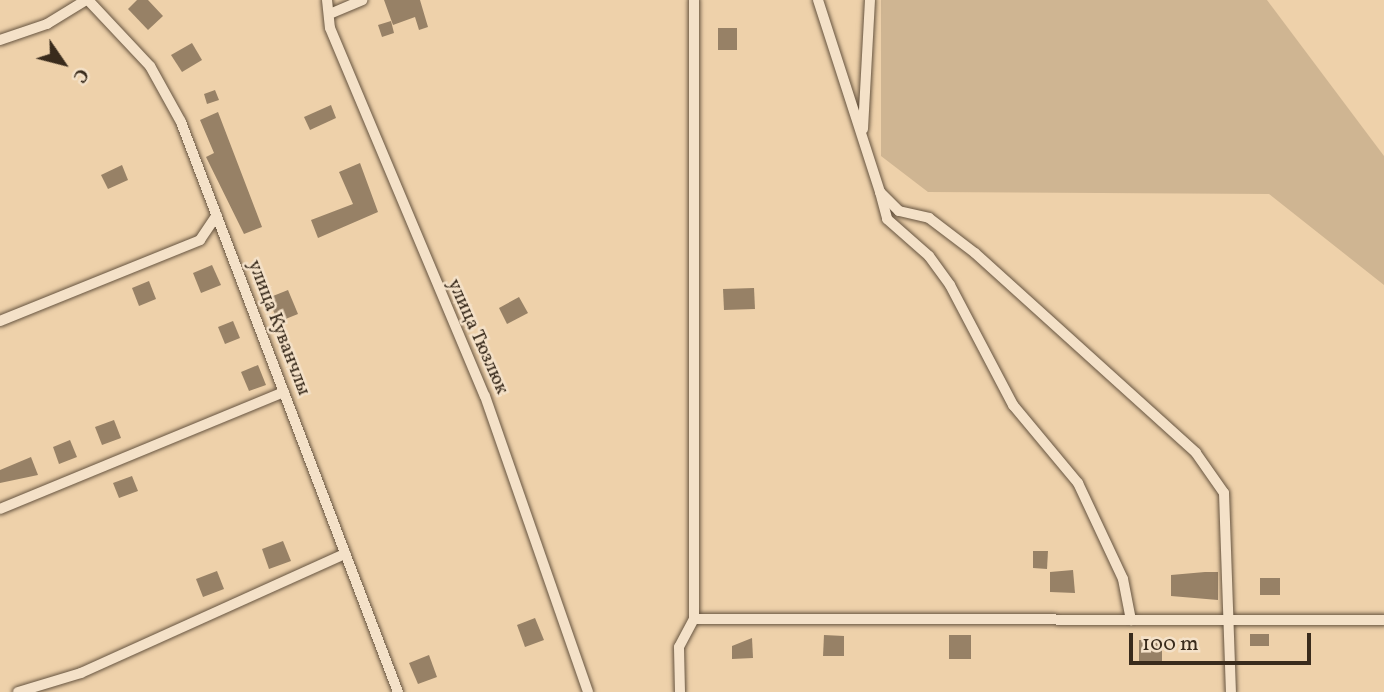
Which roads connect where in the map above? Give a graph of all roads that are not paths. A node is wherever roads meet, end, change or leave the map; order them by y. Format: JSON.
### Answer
{"nodes":[{"id":1,"x":87,"y":0,"type":"edge"},
{"id":2,"x":327,"y":0,"type":"edge"},
{"id":3,"x":362,"y":0,"type":"edge"},
{"id":4,"x":694,"y":0,"type":"edge"},
{"id":5,"x":818,"y":0,"type":"edge"},
{"id":6,"x":870,"y":0,"type":"edge"},
{"id":7,"x":332,"y":13,"type":"junction"},
{"id":8,"x":0,"y":40,"type":"edge"},
{"id":9,"x":863,"y":132,"type":"junction"},
{"id":10,"x":880,"y":192,"type":"junction"},
{"id":11,"x":217,"y":215,"type":"junction"},
{"id":12,"x":0,"y":321,"type":"edge"},
{"id":13,"x":284,"y":392,"type":"junction"},
{"id":14,"x":0,"y":509,"type":"edge"},
{"id":15,"x":345,"y":554,"type":"junction"},
{"id":16,"x":694,"y":619,"type":"junction"},
{"id":17,"x":1131,"y":620,"type":"junction"},
{"id":18,"x":1384,"y":620,"type":"edge"},
{"id":19,"x":1231,"y":621,"type":"junction"},
{"id":20,"x":18,"y":692,"type":"edge"},
{"id":21,"x":398,"y":692,"type":"edge"},
{"id":22,"x":588,"y":692,"type":"edge"},
{"id":23,"x":680,"y":692,"type":"edge"},
{"id":24,"x":1231,"y":692,"type":"edge"}],
"edges":[{"from":1,"to":8,"type":"street"},
{"from":1,"to":11,"type":"street","name":"улица Куванчлы"},
{"from":2,"to":7,"type":"street","name":"улица Тюзлюк"},
{"from":3,"to":7,"type":"street"},
{"from":4,"to":16,"type":"street"},
{"from":5,"to":9,"type":"street"},
{"from":6,"to":9,"type":"street"},
{"from":7,"to":22,"type":"street","name":"улица Тюзлюк"},
{"from":9,"to":10,"type":"street"},
{"from":10,"to":17,"type":"street"},
{"from":10,"to":19,"type":"street"},
{"from":11,"to":12,"type":"street"},
{"from":11,"to":13,"type":"street","name":"улица Куванчлы"},
{"from":13,"to":14,"type":"street"},
{"from":13,"to":15,"type":"street","name":"улица Куванчлы"},
{"from":15,"to":20,"type":"street"},
{"from":15,"to":21,"type":"street","name":"улица Куванчлы"},
{"from":16,"to":17,"type":"street"},
{"from":16,"to":23,"type":"street"},
{"from":17,"to":19,"type":"street"},
{"from":18,"to":19,"type":"street"},
{"from":19,"to":24,"type":"street"}]}
